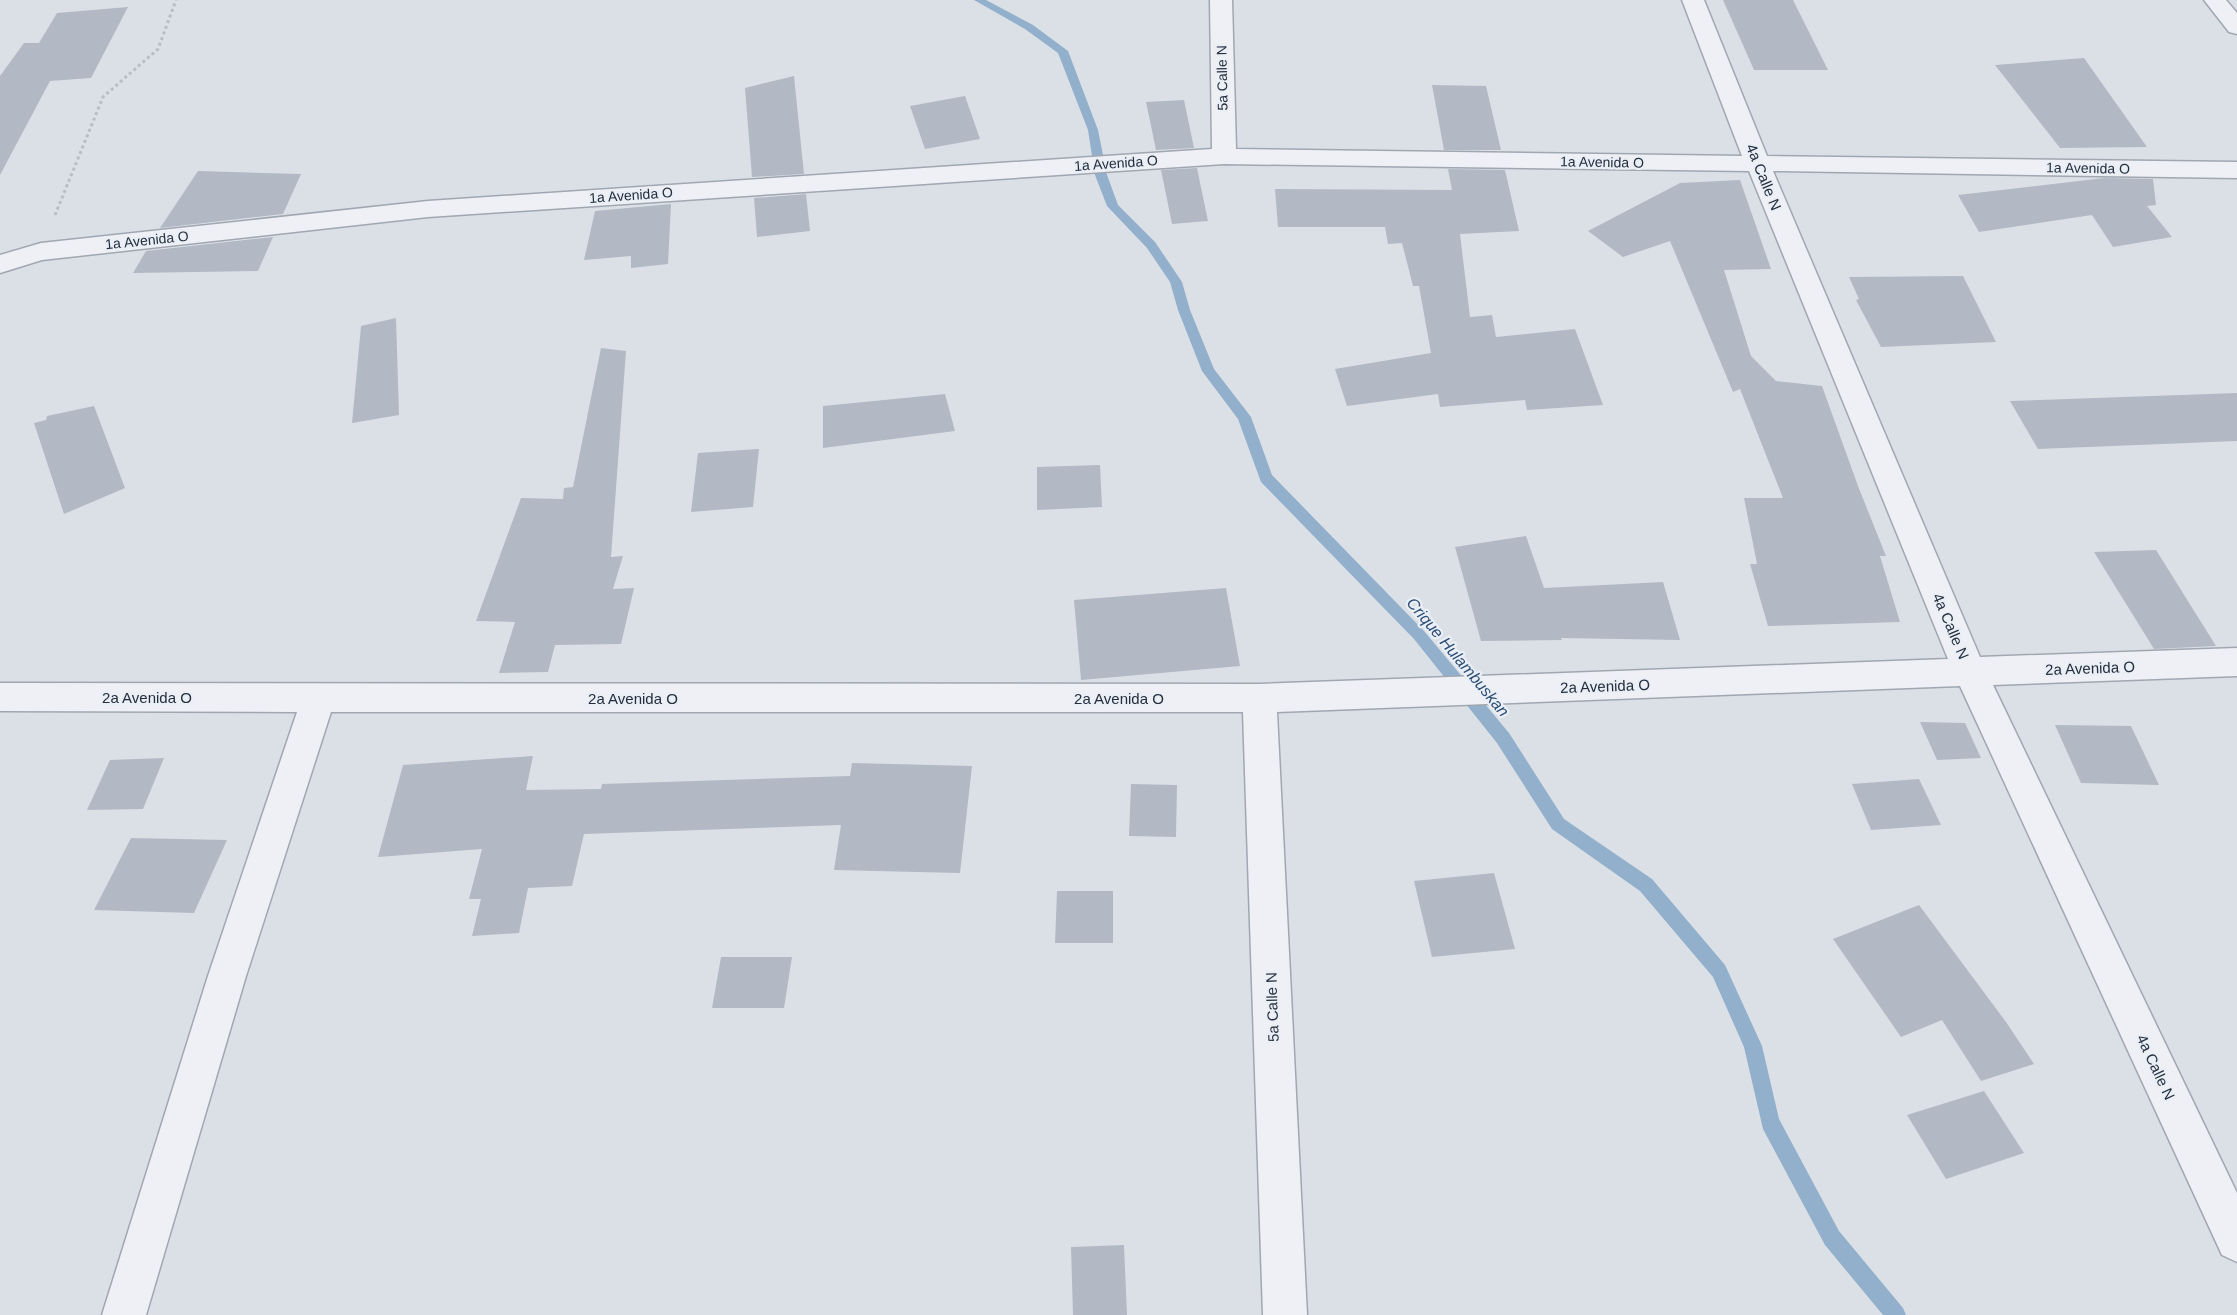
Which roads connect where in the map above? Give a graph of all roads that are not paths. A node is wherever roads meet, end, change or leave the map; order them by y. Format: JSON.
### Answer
{"nodes":[{"id":1,"x":1221,"y":0,"type":"edge"},
{"id":2,"x":1693,"y":0,"type":"edge"},
{"id":3,"x":2215,"y":0,"type":"edge"},
{"id":4,"x":2237,"y":27,"type":"edge"},
{"id":5,"x":1224,"y":156,"type":"junction"},
{"id":6,"x":1758,"y":164,"type":"junction"},
{"id":7,"x":2237,"y":170,"type":"edge"},
{"id":8,"x":0,"y":264,"type":"edge"},
{"id":9,"x":2237,"y":662,"type":"edge"},
{"id":10,"x":1970,"y":672,"type":"junction"},
{"id":11,"x":0,"y":697,"type":"edge"},
{"id":12,"x":319,"y":697,"type":"junction"},
{"id":13,"x":1259,"y":698,"type":"junction"},
{"id":14,"x":2237,"y":1240,"type":"edge"},
{"id":15,"x":124,"y":1315,"type":"edge"},
{"id":16,"x":1285,"y":1315,"type":"edge"}],
"edges":[{"from":1,"to":5,"type":"street","name":"5a Calle N"},
{"from":2,"to":6,"type":"street","name":"4a Calle N"},
{"from":3,"to":4,"type":"street"},
{"from":5,"to":6,"type":"street","name":"1a Avenida O"},
{"from":5,"to":8,"type":"street","name":"1a Avenida O"},
{"from":6,"to":7,"type":"street","name":"1a Avenida O"},
{"from":6,"to":10,"type":"street","name":"4a Calle N"},
{"from":9,"to":10,"type":"street","name":"2a Avenida O"},
{"from":10,"to":13,"type":"street","name":"2a Avenida O"},
{"from":10,"to":14,"type":"street","name":"4a Calle N"},
{"from":11,"to":12,"type":"street","name":"2a Avenida O"},
{"from":12,"to":13,"type":"street","name":"2a Avenida O"},
{"from":12,"to":15,"type":"street"},
{"from":13,"to":16,"type":"street","name":"5a Calle N"}]}
